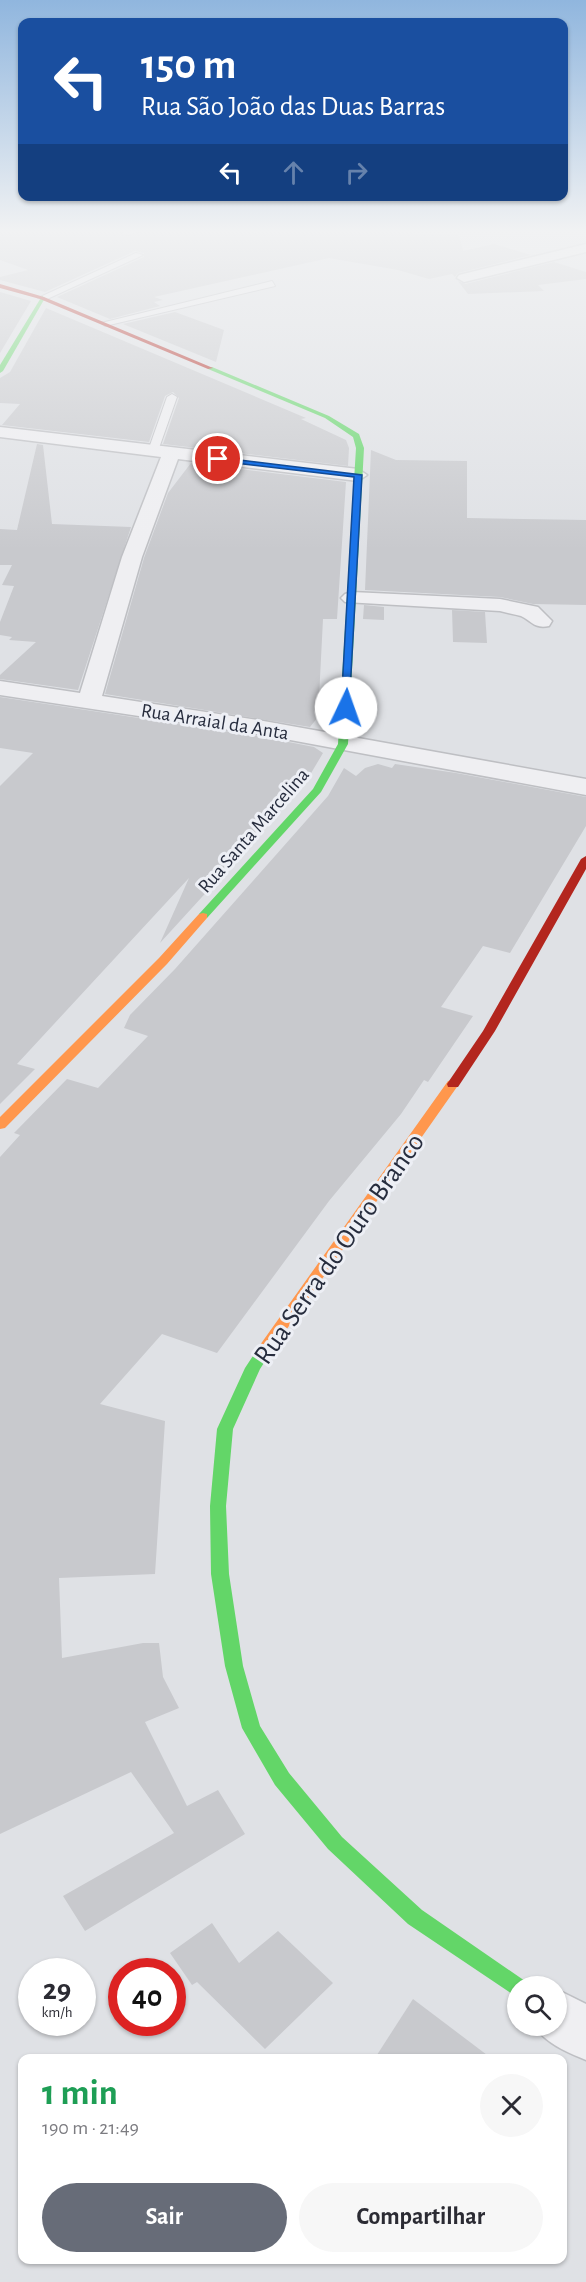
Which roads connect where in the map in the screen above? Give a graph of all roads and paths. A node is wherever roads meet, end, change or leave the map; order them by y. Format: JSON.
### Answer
{"nodes":[{"id":1,"x":20,"y":336,"type":"edge"},
{"id":2,"x":136,"y":336,"type":"edge"},
{"id":3,"x":0,"y":371,"type":"edge"},
{"id":4,"x":172,"y":397,"type":"dead end"},
{"id":5,"x":0,"y":432,"type":"edge"},
{"id":6,"x":162,"y":452,"type":"junction"},
{"id":7,"x":358,"y":475,"type":"junction"},
{"id":8,"x":352,"y":598,"type":"junction"},
{"id":9,"x":541,"y":621,"type":"dead end"},
{"id":10,"x":0,"y":688,"type":"edge"},
{"id":11,"x":89,"y":701,"type":"junction"},
{"id":12,"x":343,"y":744,"type":"junction"},
{"id":13,"x":586,"y":787,"type":"edge"},
{"id":14,"x":586,"y":859,"type":"edge"},
{"id":15,"x":0,"y":1125,"type":"edge"},
{"id":16,"x":507,"y":1980,"type":"edge"},
{"id":17,"x":567,"y":2021,"type":"edge"},
{"id":18,"x":586,"y":2034,"type":"edge"}],
"edges":[{"from":1,"to":3,"type":"street"},
{"from":2,"to":7,"type":"street","name":"Rua Santa Marcelina"},
{"from":4,"to":6,"type":"lane"},
{"from":5,"to":6,"type":"street"},
{"from":6,"to":7,"type":"street"},
{"from":6,"to":11,"type":"street"},
{"from":7,"to":8,"type":"street","name":"Rua Santa Marcelina"},
{"from":8,"to":9,"type":"street"},
{"from":8,"to":12,"type":"street","name":"Rua Santa Marcelina"},
{"from":10,"to":11,"type":"street","name":"Rua Arraial da Anta"},
{"from":11,"to":12,"type":"street","name":"Rua Arraial da Anta"},
{"from":12,"to":13,"type":"street","name":"Rua Arraial da Anta"},
{"from":12,"to":15,"type":"street","name":"Rua Santa Marcelina"},
{"from":14,"to":16,"type":"street","name":"Rua Serra do Ouro Branco"},
{"from":17,"to":18,"type":"street"}]}
